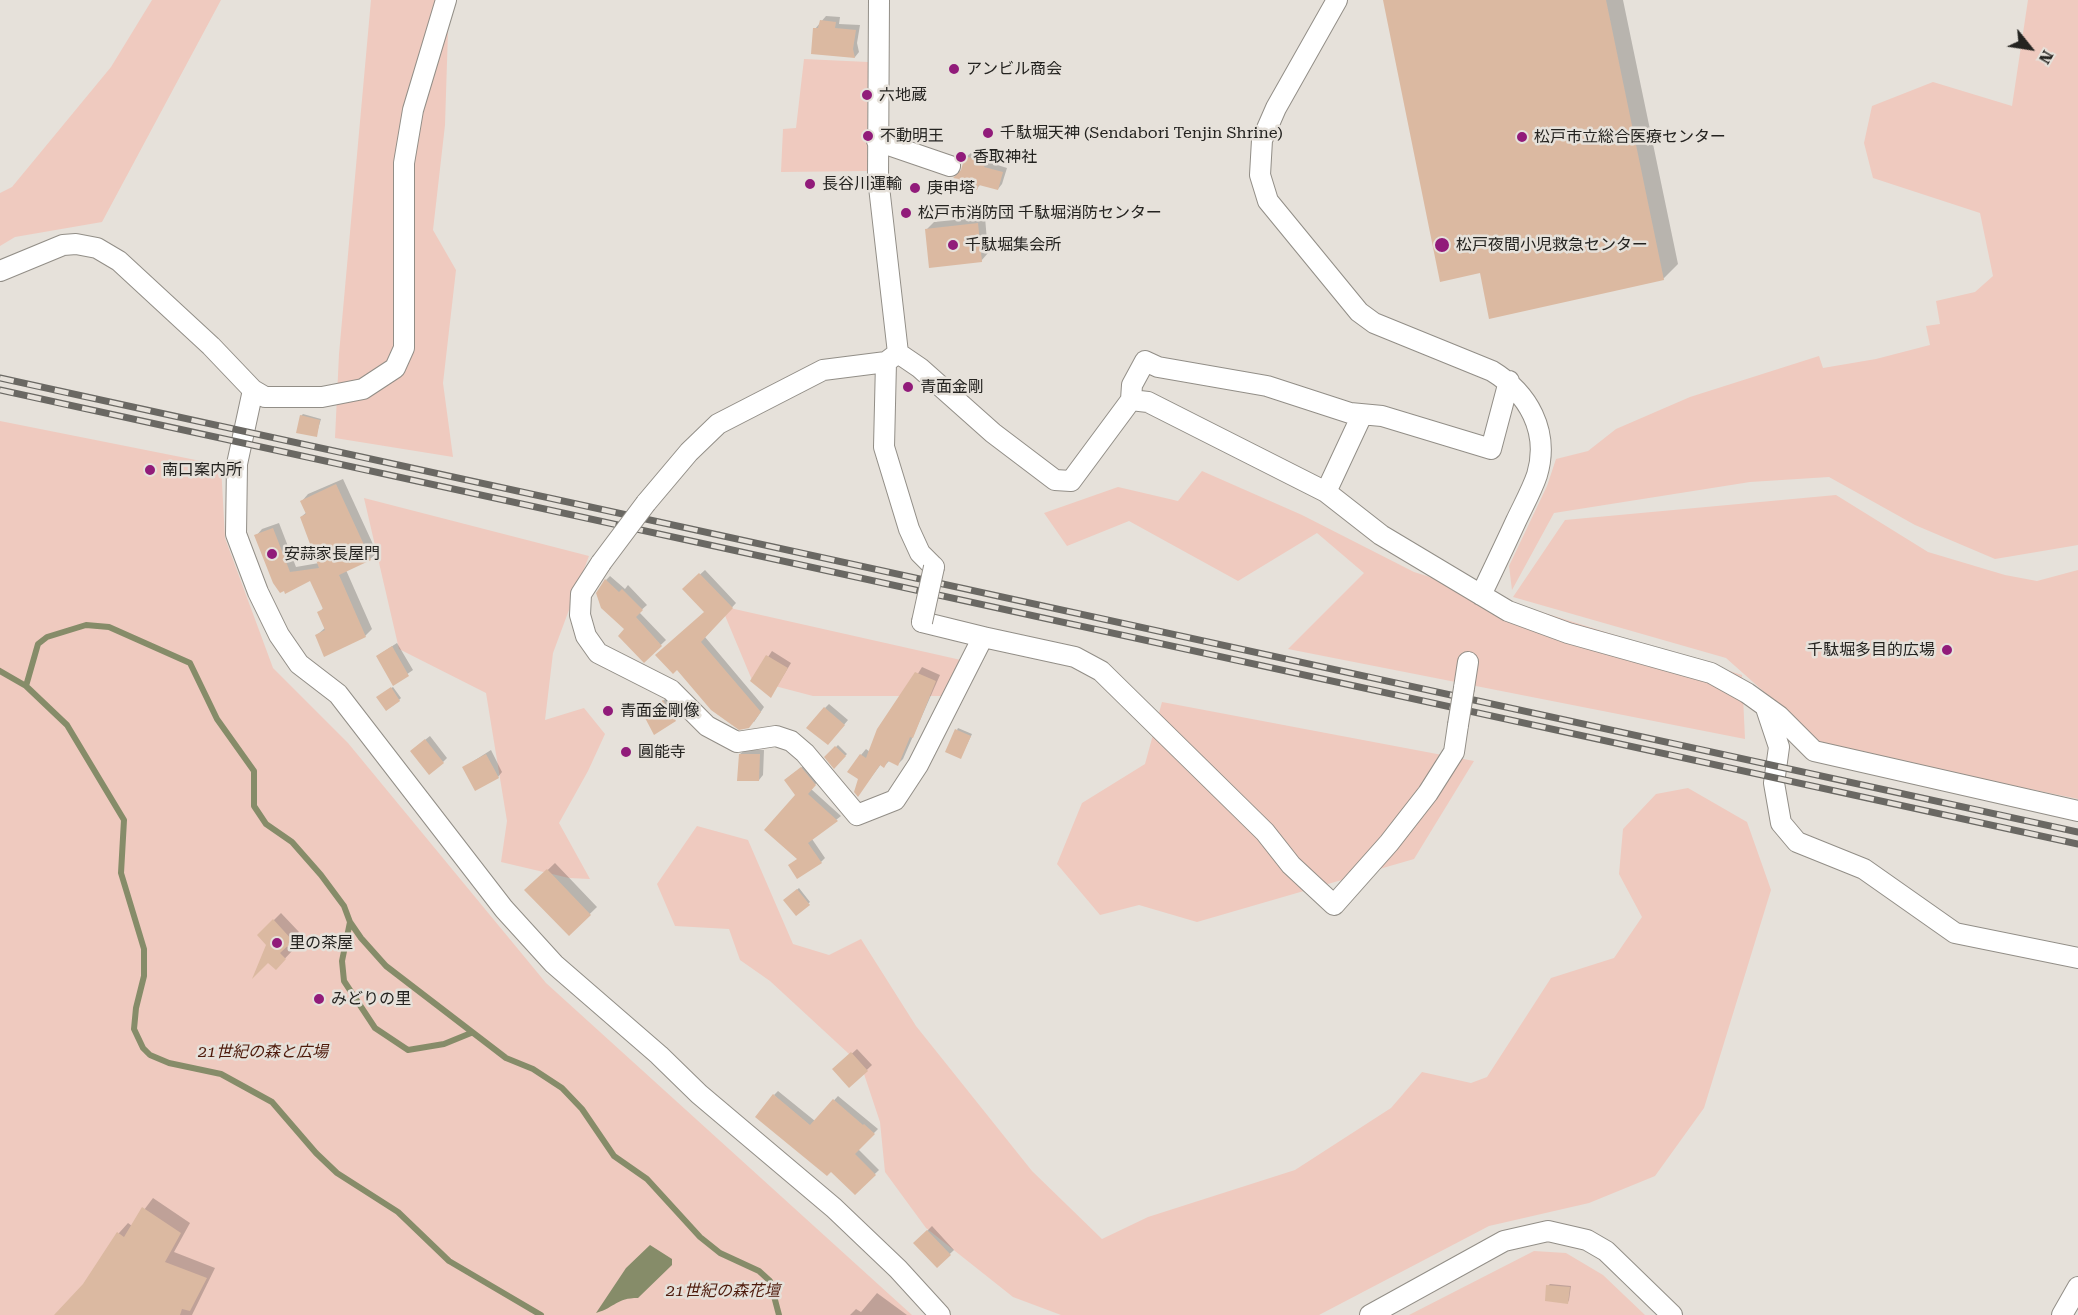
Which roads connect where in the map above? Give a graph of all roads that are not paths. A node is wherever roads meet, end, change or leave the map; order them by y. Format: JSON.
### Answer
{"nodes":[{"id":1,"x":446,"y":0,"type":"edge"},
{"id":2,"x":879,"y":0,"type":"edge"},
{"id":3,"x":1337,"y":0,"type":"edge"},
{"id":4,"x":877,"y":141,"type":"junction"},
{"id":5,"x":950,"y":166,"type":"dead end"},
{"id":6,"x":0,"y":271,"type":"edge"},
{"id":7,"x":892,"y":358,"type":"junction"},
{"id":8,"x":1509,"y":381,"type":"junction"},
{"id":9,"x":253,"y":390,"type":"junction"},
{"id":10,"x":1131,"y":400,"type":"junction"},
{"id":11,"x":1362,"y":415,"type":"junction"},
{"id":12,"x":1326,"y":492,"type":"junction"},
{"id":13,"x":1481,"y":595,"type":"junction"},
{"id":14,"x":983,"y":637,"type":"junction"},
{"id":15,"x":1468,"y":662,"type":"dead end"},
{"id":16,"x":1766,"y":708,"type":"junction"},
{"id":17,"x":2078,"y":811,"type":"edge"},
{"id":18,"x":2078,"y":958,"type":"edge"},
{"id":19,"x":2078,"y":1287,"type":"edge"},
{"id":20,"x":940,"y":1315,"type":"edge"},
{"id":21,"x":1370,"y":1315,"type":"edge"},
{"id":22,"x":1672,"y":1315,"type":"edge"},
{"id":23,"x":2062,"y":1315,"type":"edge"}],
"edges":[{"from":1,"to":9,"type":"street"},
{"from":2,"to":4,"type":"street"},
{"from":3,"to":8,"type":"street"},
{"from":4,"to":5,"type":"street"},
{"from":4,"to":7,"type":"street"},
{"from":6,"to":9,"type":"street"},
{"from":7,"to":10,"type":"street"},
{"from":7,"to":14,"type":"street","bridge":true},
{"from":7,"to":14,"type":"street","bridge":true},
{"from":8,"to":11,"type":"street"},
{"from":8,"to":13,"type":"street"},
{"from":9,"to":20,"type":"street"},
{"from":10,"to":11,"type":"street"},
{"from":10,"to":12,"type":"street"},
{"from":11,"to":12,"type":"street"},
{"from":12,"to":13,"type":"street"},
{"from":13,"to":16,"type":"street"},
{"from":14,"to":15,"type":"street","bridge":true},
{"from":16,"to":17,"type":"street"},
{"from":16,"to":18,"type":"street"},
{"from":19,"to":23,"type":"street"},
{"from":21,"to":22,"type":"street"}]}
